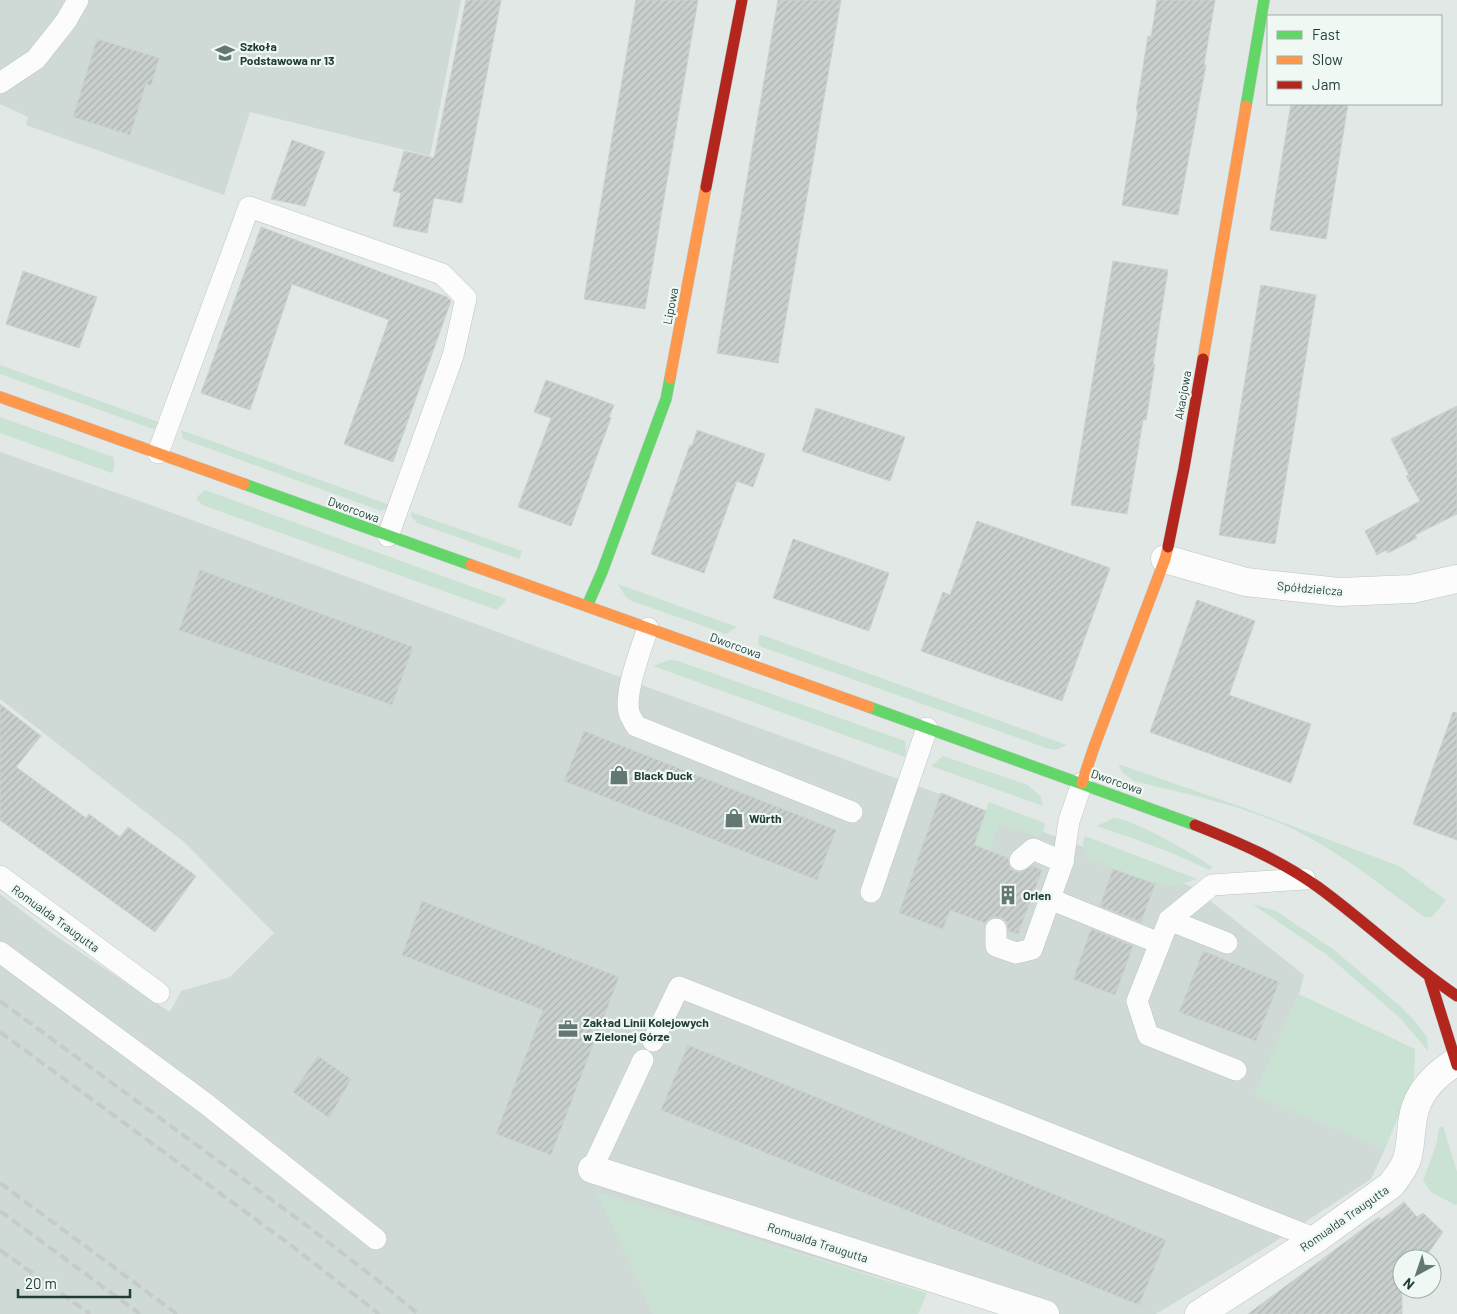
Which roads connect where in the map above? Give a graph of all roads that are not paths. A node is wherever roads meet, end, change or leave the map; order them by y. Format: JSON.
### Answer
{"nodes":[{"id":1,"x":78,"y":0,"type":"edge"},
{"id":2,"x":742,"y":0,"type":"edge"},
{"id":3,"x":1264,"y":0,"type":"edge"},
{"id":4,"x":0,"y":83,"type":"edge"},
{"id":5,"x":0,"y":397,"type":"edge"},
{"id":6,"x":158,"y":453,"type":"junction"},
{"id":7,"x":388,"y":536,"type":"junction"},
{"id":8,"x":1166,"y":560,"type":"junction"},
{"id":9,"x":1457,"y":579,"type":"edge"},
{"id":10,"x":587,"y":606,"type":"junction"},
{"id":11,"x":648,"y":628,"type":"junction"},
{"id":12,"x":927,"y":728,"type":"junction"},
{"id":13,"x":1082,"y":783,"type":"junction"},
{"id":14,"x":852,"y":812,"type":"dead end"},
{"id":15,"x":1020,"y":860,"type":"dead end"},
{"id":16,"x":1063,"y":862,"type":"junction"},
{"id":17,"x":0,"y":876,"type":"edge"},
{"id":18,"x":1305,"y":879,"type":"junction"},
{"id":19,"x":872,"y":892,"type":"dead end"},
{"id":20,"x":1050,"y":899,"type":"junction"},
{"id":21,"x":1169,"y":920,"type":"junction"},
{"id":22,"x":996,"y":928,"type":"dead end"},
{"id":23,"x":1160,"y":943,"type":"junction"},
{"id":24,"x":1227,"y":943,"type":"dead end"},
{"id":25,"x":0,"y":952,"type":"edge"},
{"id":26,"x":1430,"y":979,"type":"junction"},
{"id":27,"x":1457,"y":991,"type":"edge"},
{"id":28,"x":159,"y":993,"type":"dead end"},
{"id":29,"x":1457,"y":996,"type":"edge"},
{"id":30,"x":1452,"y":1008,"type":"dead end"},
{"id":31,"x":653,"y":1041,"type":"dead end"},
{"id":32,"x":643,"y":1060,"type":"dead end"},
{"id":33,"x":1456,"y":1063,"type":"edge"},
{"id":34,"x":1236,"y":1070,"type":"dead end"},
{"id":35,"x":592,"y":1169,"type":"joint"},
{"id":36,"x":376,"y":1239,"type":"dead end"},
{"id":37,"x":1316,"y":1239,"type":"junction"},
{"id":38,"x":1045,"y":1314,"type":"edge"},
{"id":39,"x":1199,"y":1314,"type":"edge"}],
"edges":[{"from":1,"to":4,"type":"lane"},
{"from":2,"to":10,"type":"street","name":"Lipowa"},
{"from":3,"to":8,"type":"street","name":"Akacjowa"},
{"from":5,"to":6,"type":"street","name":"Dworcowa"},
{"from":6,"to":7,"type":"street","name":"Dworcowa"},
{"from":6,"to":7,"type":"lane"},
{"from":7,"to":10,"type":"street","name":"Dworcowa"},
{"from":8,"to":9,"type":"street","name":"Spółdzielcza"},
{"from":8,"to":13,"type":"street","name":"Akacjowa"},
{"from":10,"to":11,"type":"street","name":"Dworcowa"},
{"from":11,"to":12,"type":"street","name":"Dworcowa"},
{"from":11,"to":14,"type":"lane"},
{"from":12,"to":13,"type":"street","name":"Dworcowa"},
{"from":12,"to":19,"type":"lane"},
{"from":13,"to":16,"type":"lane"},
{"from":13,"to":18,"type":"street","name":"Dworcowa"},
{"from":15,"to":16,"type":"lane"},
{"from":16,"to":20,"type":"lane"},
{"from":17,"to":28,"type":"lane","name":"Romualda Traugutta"},
{"from":18,"to":21,"type":"lane"},
{"from":18,"to":26,"type":"street","name":"Dworcowa"},
{"from":20,"to":22,"type":"lane"},
{"from":20,"to":23,"type":"lane"},
{"from":21,"to":23,"type":"lane"},
{"from":21,"to":24,"type":"lane"},
{"from":23,"to":34,"type":"lane"},
{"from":25,"to":36,"type":"lane"},
{"from":26,"to":27,"type":"street"},
{"from":26,"to":29,"type":"street","name":"Dworcowa"},
{"from":26,"to":30,"type":"street","name":"Dworcowa"},
{"from":26,"to":33,"type":"street"},
{"from":31,"to":37,"type":"lane"},
{"from":32,"to":35,"type":"lane"},
{"from":33,"to":37,"type":"street","name":"Romualda Traugutta"},
{"from":35,"to":38,"type":"street","name":"Romualda Traugutta"},
{"from":37,"to":39,"type":"street","name":"Romualda Traugutta"}]}
